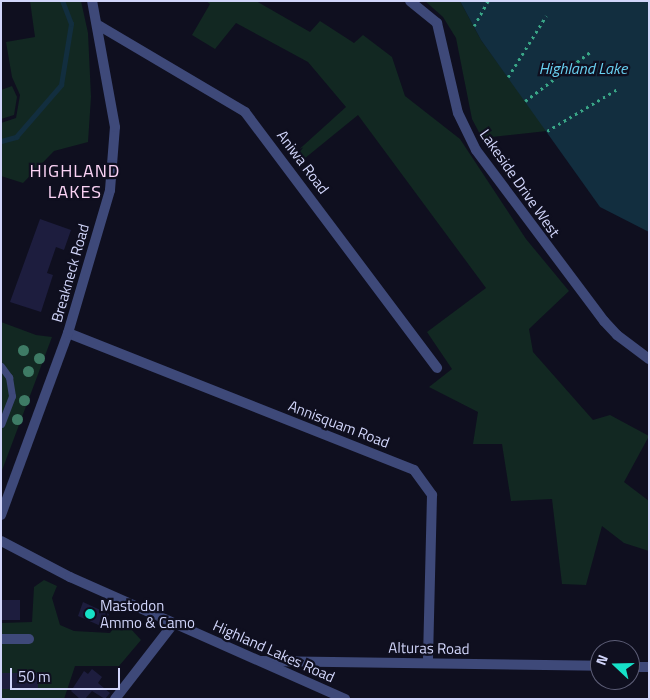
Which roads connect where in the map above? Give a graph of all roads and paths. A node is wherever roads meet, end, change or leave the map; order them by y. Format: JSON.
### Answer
{"nodes":[{"id":1,"x":92,"y":1,"type":"edge"},
{"id":2,"x":410,"y":1,"type":"edge"},
{"id":3,"x":488,"y":1,"type":"edge"},
{"id":4,"x":546,"y":16,"type":"dead end"},
{"id":5,"x":98,"y":25,"type":"junction"},
{"id":6,"x":474,"y":26,"type":"dead end"},
{"id":7,"x":590,"y":52,"type":"dead end"},
{"id":8,"x":508,"y":77,"type":"dead end"},
{"id":9,"x":619,"y":88,"type":"dead end"},
{"id":10,"x":525,"y":101,"type":"dead end"},
{"id":11,"x":547,"y":131,"type":"dead end"},
{"id":12,"x":68,"y":333,"type":"junction"},
{"id":13,"x":649,"y":359,"type":"edge"},
{"id":14,"x":1,"y":366,"type":"edge"},
{"id":15,"x":437,"y":368,"type":"dead end"},
{"id":16,"x":1,"y":424,"type":"edge"},
{"id":17,"x":1,"y":515,"type":"edge"},
{"id":18,"x":1,"y":541,"type":"edge"},
{"id":19,"x":174,"y":623,"type":"junction"},
{"id":20,"x":1,"y":639,"type":"edge"},
{"id":21,"x":29,"y":639,"type":"dead end"},
{"id":22,"x":258,"y":661,"type":"junction"},
{"id":23,"x":428,"y":663,"type":"junction"},
{"id":24,"x":590,"y":666,"type":"edge"},
{"id":25,"x":115,"y":699,"type":"edge"},
{"id":26,"x":345,"y":699,"type":"edge"}],
"edges":[{"from":1,"to":5,"type":"street","name":"Breakneck Road"},
{"from":2,"to":13,"type":"street","name":"Lakeside Drive West"},
{"from":3,"to":6,"type":"path"},
{"from":4,"to":8,"type":"path"},
{"from":5,"to":12,"type":"street","name":"Breakneck Road"},
{"from":5,"to":15,"type":"street","name":"Aniwa Road"},
{"from":7,"to":10,"type":"path"},
{"from":9,"to":11,"type":"path"},
{"from":12,"to":17,"type":"street","name":"Breakneck Road"},
{"from":12,"to":23,"type":"street","name":"Annisquam Road"},
{"from":14,"to":16,"type":"lane"},
{"from":18,"to":19,"type":"street","name":"Highland Lakes Road"},
{"from":19,"to":22,"type":"street","name":"Highland Lakes Road"},
{"from":19,"to":25,"type":"street"},
{"from":20,"to":21,"type":"street"},
{"from":22,"to":23,"type":"street","name":"Alturas Road"},
{"from":22,"to":26,"type":"street","name":"Highland Lakes Road"},
{"from":23,"to":24,"type":"street","name":"Alturas Road"}]}
